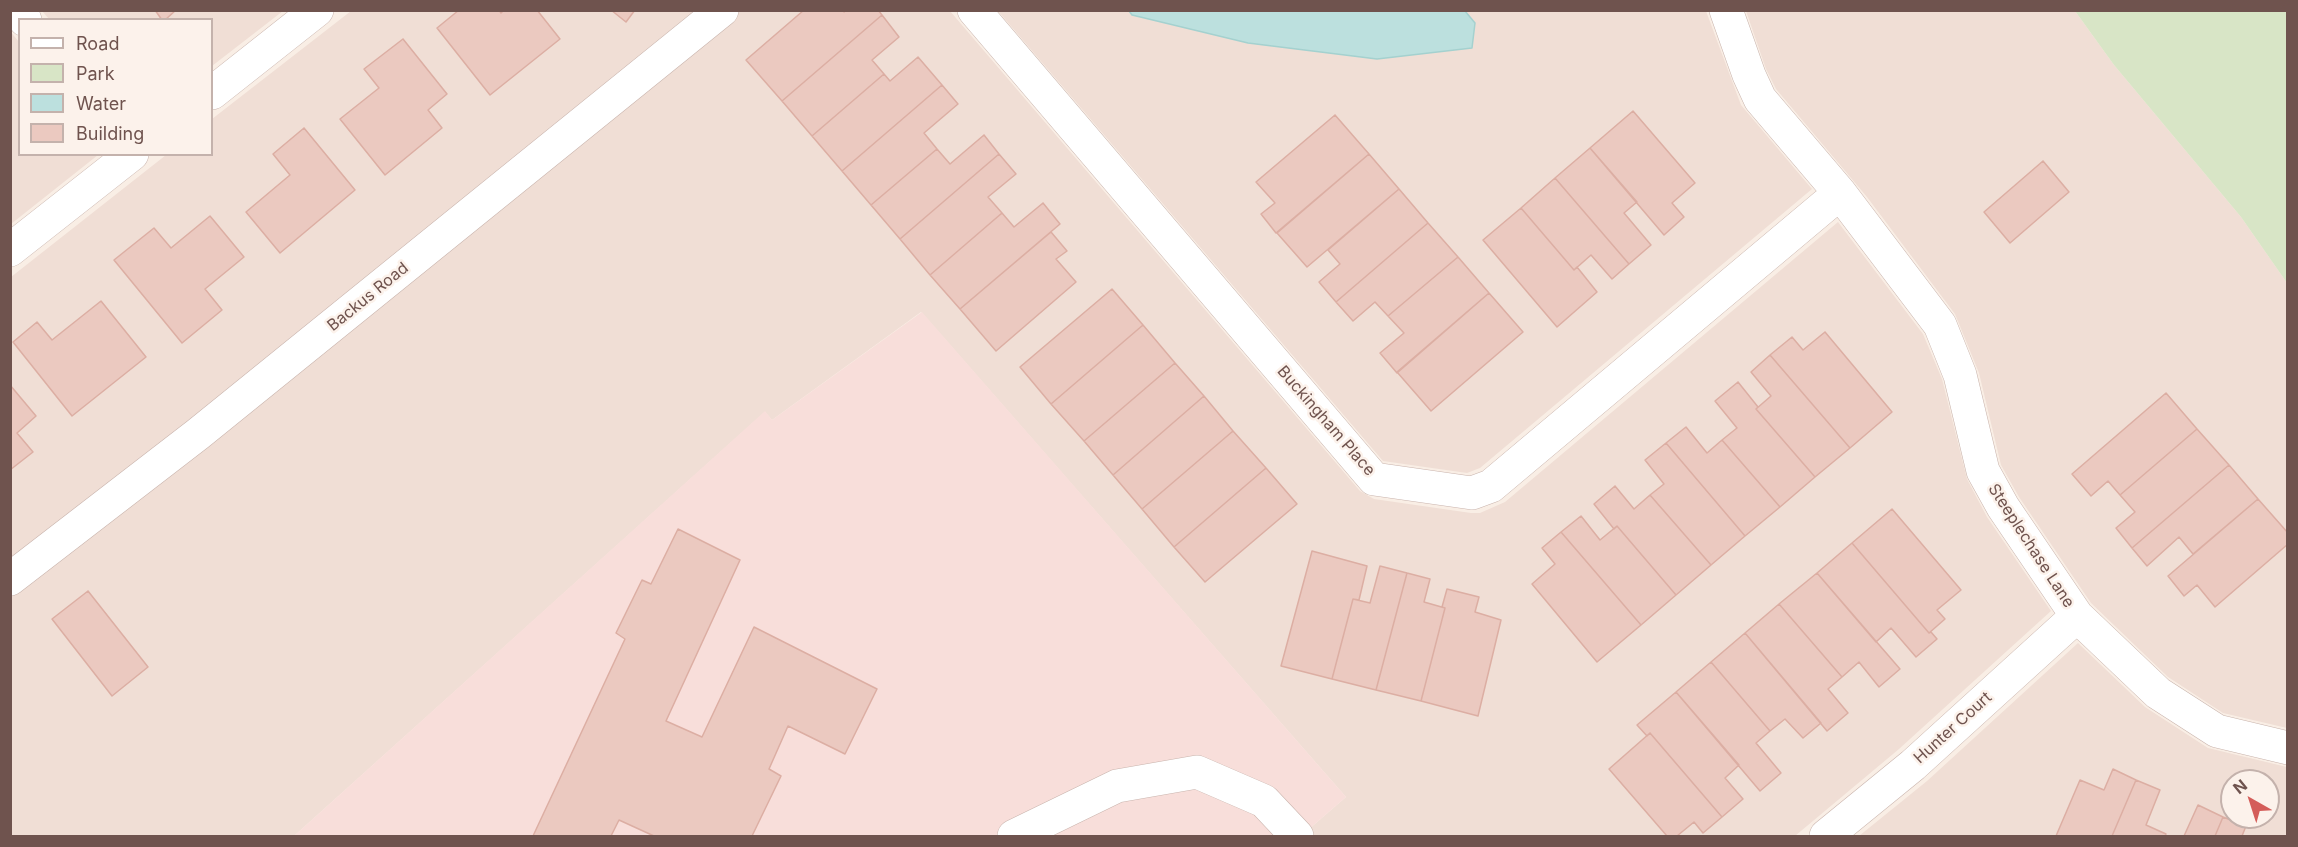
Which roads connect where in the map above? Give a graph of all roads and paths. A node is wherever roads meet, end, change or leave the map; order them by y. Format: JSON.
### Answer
{"nodes":[{"id":1,"x":317,"y":10,"type":"edge"},
{"id":2,"x":722,"y":10,"type":"edge"},
{"id":3,"x":974,"y":10,"type":"edge"},
{"id":4,"x":1726,"y":10,"type":"edge"},
{"id":5,"x":213,"y":92,"type":"edge"},
{"id":6,"x":129,"y":156,"type":"edge"},
{"id":7,"x":1840,"y":193,"type":"junction"},
{"id":8,"x":10,"y":250,"type":"edge"},
{"id":9,"x":10,"y":579,"type":"edge"},
{"id":10,"x":2077,"y":616,"type":"junction"},
{"id":11,"x":2288,"y":748,"type":"edge"},
{"id":12,"x":1014,"y":837,"type":"edge"},
{"id":13,"x":1297,"y":837,"type":"edge"},
{"id":14,"x":1826,"y":837,"type":"edge"}],
"edges":[{"from":1,"to":5,"type":"street"},
{"from":2,"to":9,"type":"street","name":"Backus Road"},
{"from":3,"to":7,"type":"street","name":"Buckingham Place"},
{"from":4,"to":7,"type":"street","name":"Steeplechase Lane"},
{"from":6,"to":8,"type":"street"},
{"from":7,"to":10,"type":"street","name":"Steeplechase Lane"},
{"from":10,"to":11,"type":"street","name":"Steeplechase Lane"},
{"from":10,"to":14,"type":"street","name":"Hunter Court"},
{"from":12,"to":13,"type":"street"}]}
